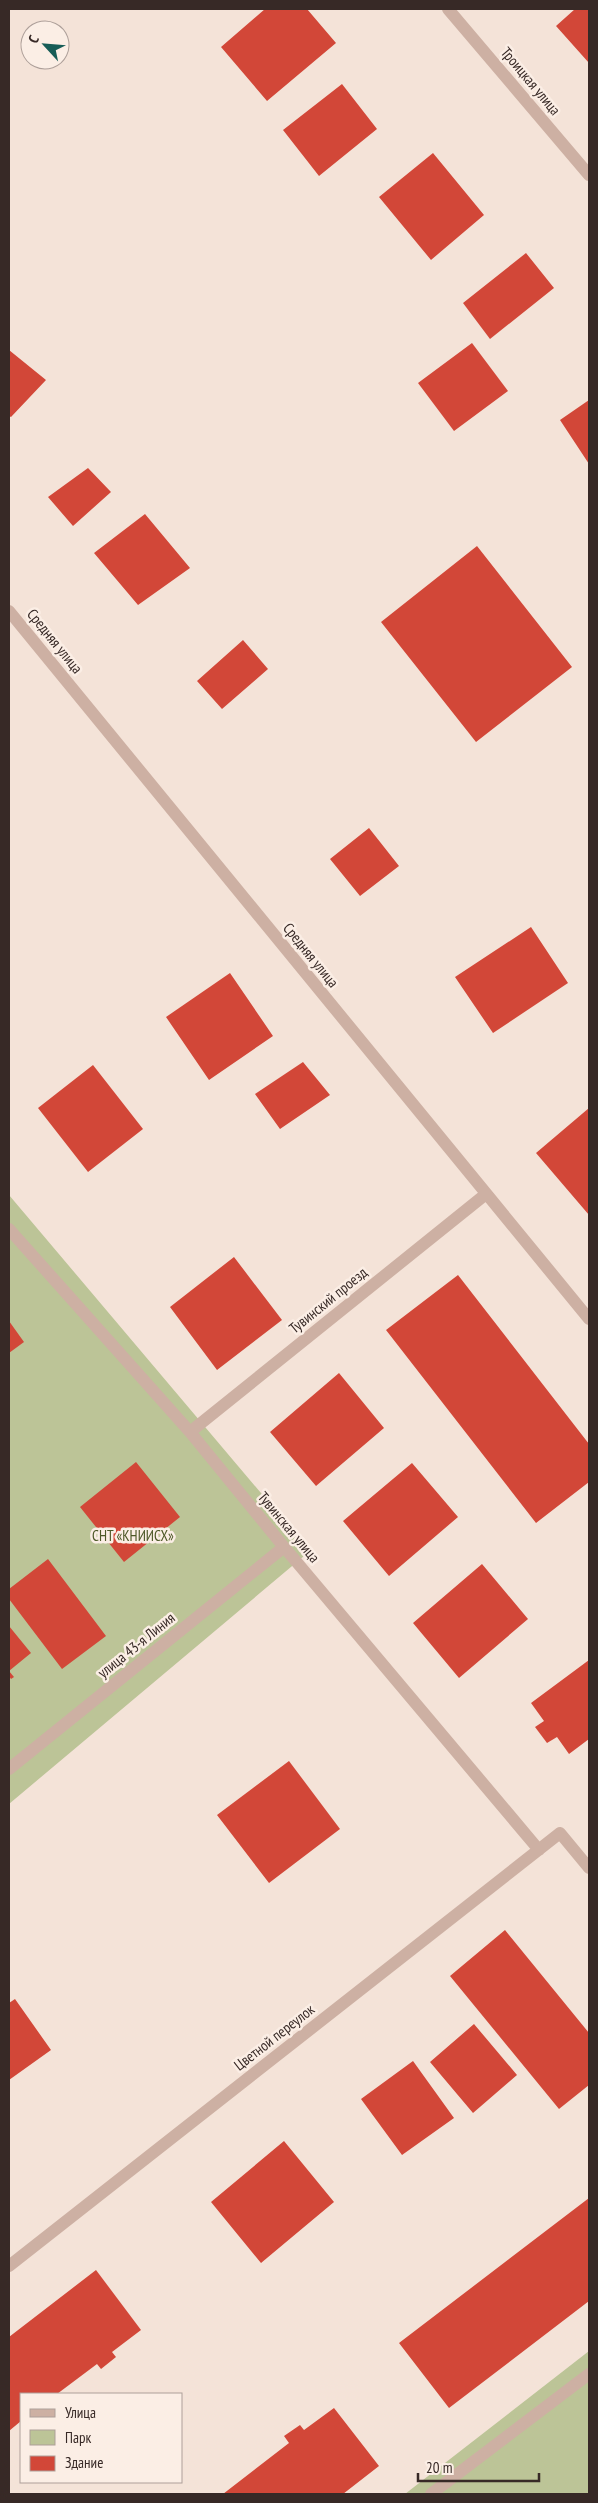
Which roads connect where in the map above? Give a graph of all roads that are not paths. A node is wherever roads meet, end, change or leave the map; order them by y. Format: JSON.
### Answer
{"nodes":[{"id":1,"x":448,"y":9,"type":"edge"},
{"id":2,"x":589,"y":175,"type":"edge"},
{"id":3,"x":9,"y":611,"type":"edge"},
{"id":4,"x":486,"y":1194,"type":"junction"},
{"id":5,"x":10,"y":1232,"type":"edge"},
{"id":6,"x":589,"y":1319,"type":"edge"},
{"id":7,"x":190,"y":1432,"type":"junction"},
{"id":8,"x":284,"y":1547,"type":"junction"},
{"id":9,"x":9,"y":1769,"type":"edge"},
{"id":10,"x":539,"y":1850,"type":"junction"},
{"id":11,"x":589,"y":1868,"type":"edge"},
{"id":12,"x":9,"y":2266,"type":"edge"},
{"id":13,"x":589,"y":2374,"type":"edge"},
{"id":14,"x":431,"y":2494,"type":"edge"}],
"edges":[{"from":1,"to":2,"type":"street","name":"Троицкая улица"},
{"from":3,"to":4,"type":"street","name":"Средняя улица"},
{"from":4,"to":6,"type":"street","name":"Средняя улица"},
{"from":4,"to":7,"type":"street","name":"Тувинский проезд"},
{"from":5,"to":7,"type":"street","name":"Тувинская улица"},
{"from":7,"to":8,"type":"street","name":"Тувинская улица"},
{"from":8,"to":9,"type":"street","name":"улица 43-я Линия"},
{"from":8,"to":10,"type":"street","name":"Тувинская улица"},
{"from":10,"to":11,"type":"street","name":"Цветной переулок"},
{"from":10,"to":12,"type":"street","name":"Цветной переулок"},
{"from":13,"to":14,"type":"street"}]}
